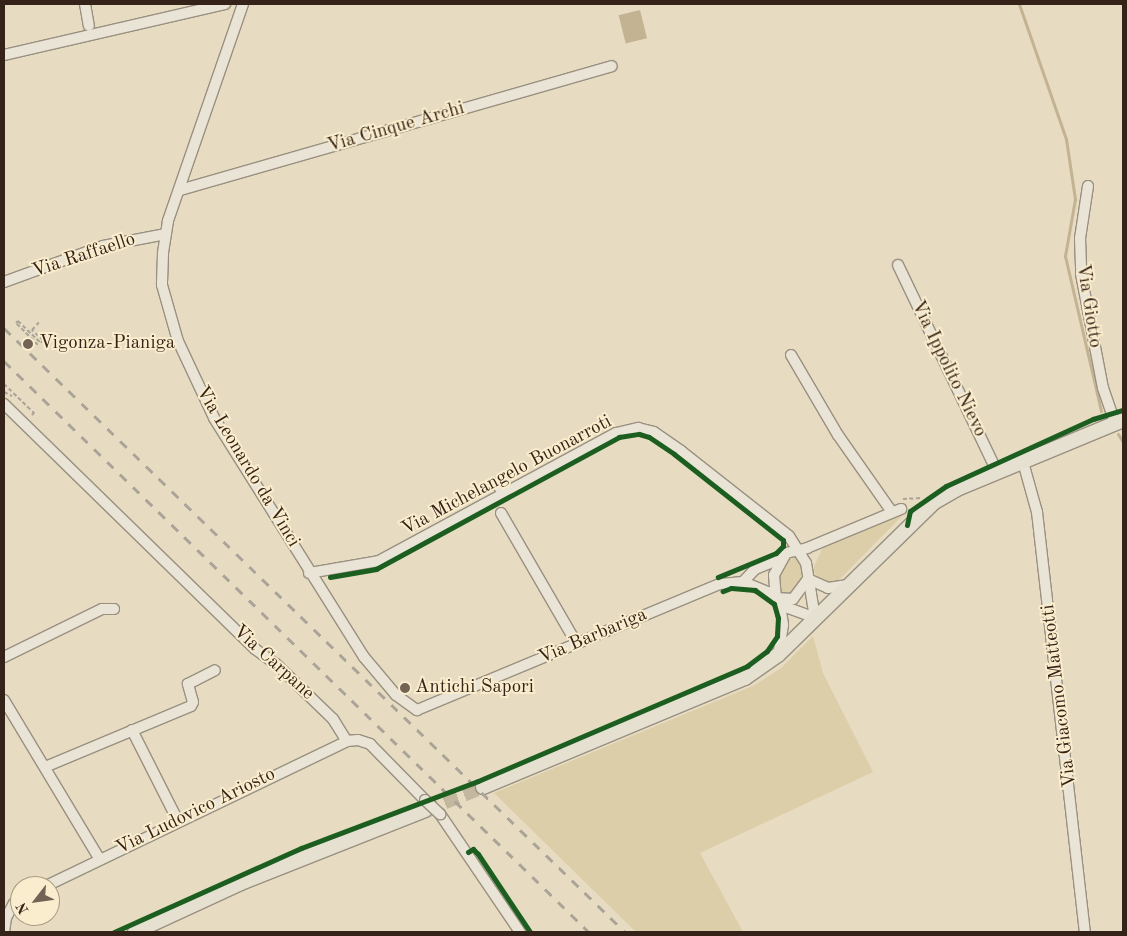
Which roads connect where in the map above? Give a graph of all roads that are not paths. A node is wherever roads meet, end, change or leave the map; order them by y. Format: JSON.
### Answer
{"nodes":[{"id":1,"x":85,"y":4,"type":"edge"},
{"id":2,"x":225,"y":4,"type":"edge"},
{"id":3,"x":243,"y":4,"type":"edge"},
{"id":4,"x":89,"y":26,"type":"dead end"},
{"id":5,"x":4,"y":55,"type":"edge"},
{"id":6,"x":612,"y":66,"type":"dead end"},
{"id":7,"x":1088,"y":186,"type":"dead end"},
{"id":8,"x":180,"y":190,"type":"junction"},
{"id":9,"x":166,"y":234,"type":"junction"},
{"id":10,"x":898,"y":265,"type":"dead end"},
{"id":11,"x":4,"y":282,"type":"edge"},
{"id":12,"x":790,"y":355,"type":"dead end"},
{"id":13,"x":4,"y":404,"type":"edge"},
{"id":14,"x":1119,"y":421,"type":"edge"},
{"id":15,"x":1023,"y":462,"type":"junction"},
{"id":16,"x":997,"y":472,"type":"junction"},
{"id":17,"x":497,"y":483,"type":"dead end"},
{"id":18,"x":502,"y":492,"type":"junction"},
{"id":19,"x":470,"y":496,"type":"dead end"},
{"id":20,"x":476,"y":507,"type":"junction"},
{"id":21,"x":501,"y":513,"type":"dead end"},
{"id":22,"x":801,"y":550,"type":"junction"},
{"id":23,"x":780,"y":560,"type":"junction"},
{"id":24,"x":309,"y":573,"type":"junction"},
{"id":25,"x":808,"y":579,"type":"junction"},
{"id":26,"x":744,"y":582,"type":"junction"},
{"id":27,"x":848,"y":585,"type":"junction"},
{"id":28,"x":778,"y":601,"type":"junction"},
{"id":29,"x":114,"y":609,"type":"dead end"},
{"id":30,"x":815,"y":618,"type":"junction"},
{"id":31,"x":577,"y":644,"type":"junction"},
{"id":32,"x":778,"y":655,"type":"junction"},
{"id":33,"x":4,"y":657,"type":"edge"},
{"id":34,"x":215,"y":670,"type":"dead end"},
{"id":35,"x":4,"y":700,"type":"edge"},
{"id":36,"x":417,"y":710,"type":"joint"},
{"id":37,"x":132,"y":730,"type":"junction"},
{"id":38,"x":347,"y":741,"type":"junction"},
{"id":39,"x":45,"y":766,"type":"junction"},
{"id":40,"x":483,"y":787,"type":"tunnel mouth"},
{"id":41,"x":424,"y":804,"type":"junction"},
{"id":42,"x":178,"y":821,"type":"junction"},
{"id":43,"x":100,"y":858,"type":"junction"},
{"id":44,"x":60,"y":879,"type":"edge"},
{"id":45,"x":10,"y":912,"type":"edge"},
{"id":46,"x":4,"y":932,"type":"edge"},
{"id":47,"x":135,"y":932,"type":"edge"},
{"id":48,"x":520,"y":932,"type":"edge"},
{"id":49,"x":1085,"y":932,"type":"edge"}],
"edges":[{"from":1,"to":4,"type":"street"},
{"from":2,"to":5,"type":"street"},
{"from":3,"to":8,"type":"street","name":"Via Leonardo da Vinci"},
{"from":6,"to":8,"type":"street","name":"Via Cinque Archi"},
{"from":7,"to":14,"type":"street","name":"Via Giotto"},
{"from":8,"to":9,"type":"street","name":"Via Leonardo da Vinci"},
{"from":9,"to":11,"type":"street","name":"Via Raffaello"},
{"from":9,"to":24,"type":"street","name":"Via Leonardo da Vinci"},
{"from":10,"to":16,"type":"street","name":"Via Ippolito Nievo"},
{"from":12,"to":22,"type":"street"},
{"from":13,"to":38,"type":"street","name":"Via Carpane"},
{"from":14,"to":15,"type":"main road"},
{"from":15,"to":16,"type":"main road"},
{"from":15,"to":49,"type":"street","name":"Via Giacomo Matteotti"},
{"from":16,"to":27,"type":"main road"},
{"from":17,"to":18,"type":"street"},
{"from":18,"to":20,"type":"street","name":"Via Michelangelo Buonarroti"},
{"from":18,"to":22,"type":"street","name":"Via Michelangelo Buonarroti"},
{"from":19,"to":20,"type":"street"},
{"from":20,"to":24,"type":"street","name":"Via Michelangelo Buonarroti"},
{"from":21,"to":31,"type":"street"},
{"from":22,"to":23,"type":"street"},
{"from":22,"to":25,"type":"street"},
{"from":23,"to":26,"type":"street"},
{"from":23,"to":28,"type":"street"},
{"from":24,"to":36,"type":"street","name":"Via Leonardo da Vinci"},
{"from":25,"to":27,"type":"street"},
{"from":25,"to":28,"type":"street"},
{"from":25,"to":30,"type":"street"},
{"from":26,"to":28,"type":"street","name":"Via Barbariga"},
{"from":26,"to":31,"type":"street","name":"Via Barbariga"},
{"from":27,"to":30,"type":"main road"},
{"from":28,"to":30,"type":"street","name":"Via Barbariga"},
{"from":28,"to":32,"type":"street"},
{"from":29,"to":33,"type":"street"},
{"from":30,"to":32,"type":"main road"},
{"from":31,"to":36,"type":"street","name":"Via Barbariga"},
{"from":32,"to":40,"type":"main road"},
{"from":34,"to":37,"type":"street"},
{"from":35,"to":39,"type":"street"},
{"from":37,"to":39,"type":"street"},
{"from":37,"to":42,"type":"street"},
{"from":38,"to":41,"type":"street"},
{"from":38,"to":42,"type":"street","name":"Via Ludovico Ariosto"},
{"from":39,"to":43,"type":"street"},
{"from":41,"to":47,"type":"main road"},
{"from":41,"to":48,"type":"street","bridge":true},
{"from":42,"to":43,"type":"street","name":"Via Ludovico Ariosto"},
{"from":43,"to":44,"type":"street","name":"Via Ludovico Ariosto"},
{"from":45,"to":46,"type":"street"}]}
